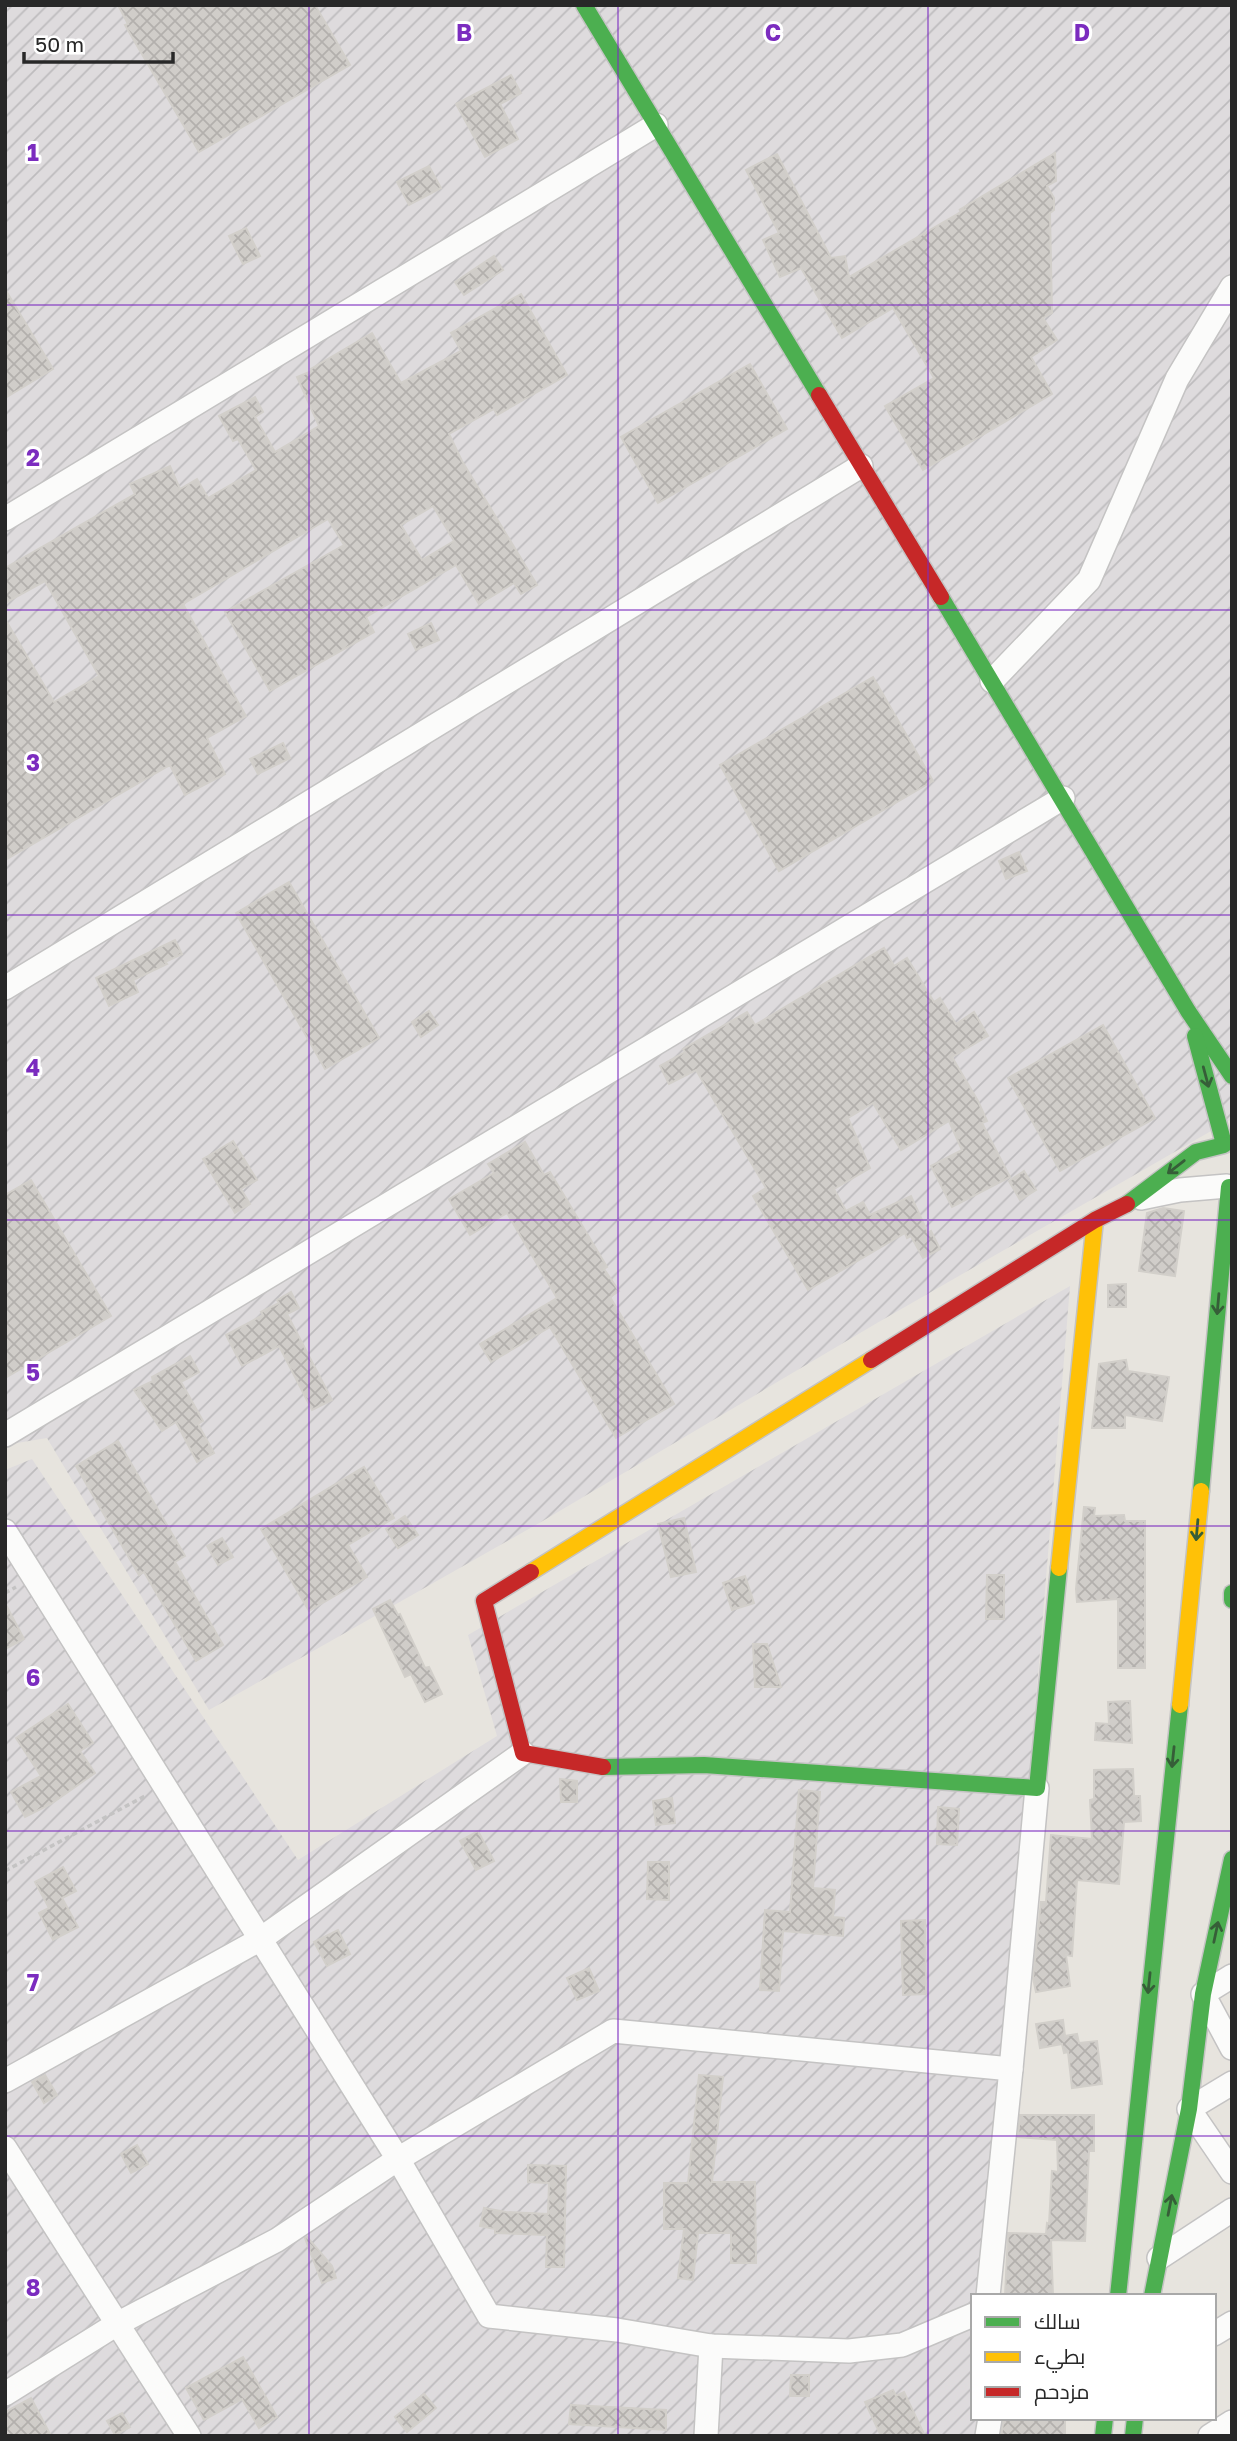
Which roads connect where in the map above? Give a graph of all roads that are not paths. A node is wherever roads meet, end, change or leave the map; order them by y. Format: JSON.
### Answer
{"nodes":[{"id":1,"x":583,"y":5,"type":"edge"},
{"id":2,"x":656,"y":125,"type":"junction"},
{"id":3,"x":1232,"y":287,"type":"edge"},
{"id":4,"x":861,"y":466,"type":"junction"},
{"id":5,"x":5,"y":519,"type":"edge"},
{"id":6,"x":992,"y":681,"type":"junction"},
{"id":7,"x":1063,"y":798,"type":"junction"},
{"id":8,"x":5,"y":988,"type":"edge"},
{"id":9,"x":1188,"y":1012,"type":"junction"},
{"id":10,"x":1232,"y":1076,"type":"edge"},
{"id":11,"x":1227,"y":1141,"type":"edge"},
{"id":12,"x":1229,"y":1187,"type":"edge"},
{"id":13,"x":1134,"y":1200,"type":"junction"},
{"id":14,"x":1095,"y":1220,"type":"junction"},
{"id":15,"x":1229,"y":1222,"type":"edge"},
{"id":16,"x":5,"y":1434,"type":"edge"},
{"id":17,"x":5,"y":1531,"type":"edge"},
{"id":18,"x":523,"y":1752,"type":"junction"},
{"id":19,"x":1037,"y":1788,"type":"junction"},
{"id":20,"x":1232,"y":1863,"type":"edge"},
{"id":21,"x":259,"y":1940,"type":"junction"},
{"id":22,"x":1232,"y":1976,"type":"edge"},
{"id":23,"x":1203,"y":1994,"type":"junction"},
{"id":24,"x":1232,"y":2048,"type":"edge"},
{"id":25,"x":1011,"y":2069,"type":"junction"},
{"id":26,"x":5,"y":2081,"type":"edge"},
{"id":27,"x":1232,"y":2083,"type":"edge"},
{"id":28,"x":1189,"y":2109,"type":"junction"},
{"id":29,"x":5,"y":2148,"type":"edge"},
{"id":30,"x":398,"y":2159,"type":"junction"},
{"id":31,"x":1232,"y":2172,"type":"edge"},
{"id":32,"x":1232,"y":2210,"type":"edge"},
{"id":33,"x":1159,"y":2258,"type":"junction"},
{"id":34,"x":988,"y":2294,"type":"edge"},
{"id":35,"x":1118,"y":2294,"type":"edge"},
{"id":36,"x":1152,"y":2294,"type":"edge"},
{"id":37,"x":971,"y":2316,"type":"edge"},
{"id":38,"x":1232,"y":2323,"type":"edge"},
{"id":39,"x":117,"y":2324,"type":"junction"},
{"id":40,"x":1216,"y":2333,"type":"edge"},
{"id":41,"x":710,"y":2346,"type":"junction"},
{"id":42,"x":5,"y":2394,"type":"edge"},
{"id":43,"x":1232,"y":2422,"type":"edge"},
{"id":44,"x":188,"y":2436,"type":"edge"},
{"id":45,"x":706,"y":2436,"type":"edge"},
{"id":46,"x":1210,"y":2436,"type":"edge"}],
"edges":[{"from":1,"to":2,"type":"street"},
{"from":2,"to":4,"type":"street"},
{"from":2,"to":5,"type":"street"},
{"from":3,"to":6,"type":"street"},
{"from":4,"to":6,"type":"street"},
{"from":4,"to":8,"type":"street"},
{"from":6,"to":7,"type":"street"},
{"from":7,"to":9,"type":"street"},
{"from":7,"to":16,"type":"street"},
{"from":9,"to":10,"type":"street"},
{"from":9,"to":11,"type":"street","one_way":true},
{"from":11,"to":12,"type":"street"},
{"from":11,"to":13,"type":"street","one_way":true},
{"from":12,"to":13,"type":"street"},
{"from":12,"to":15,"type":"street"},
{"from":13,"to":14,"type":"street"},
{"from":14,"to":18,"type":"street"},
{"from":14,"to":19,"type":"street"},
{"from":15,"to":35,"type":"street","one_way":true},
{"from":17,"to":21,"type":"street"},
{"from":18,"to":19,"type":"street"},
{"from":18,"to":21,"type":"street"},
{"from":19,"to":25,"type":"street"},
{"from":23,"to":20,"type":"street","one_way":true},
{"from":21,"to":26,"type":"street"},
{"from":21,"to":30,"type":"street"},
{"from":22,"to":23,"type":"street"},
{"from":23,"to":24,"type":"street"},
{"from":23,"to":28,"type":"street"},
{"from":25,"to":30,"type":"street"},
{"from":25,"to":34,"type":"street"},
{"from":27,"to":28,"type":"street"},
{"from":28,"to":31,"type":"street"},
{"from":33,"to":28,"type":"street","one_way":true},
{"from":29,"to":39,"type":"street"},
{"from":30,"to":39,"type":"street"},
{"from":30,"to":41,"type":"street"},
{"from":32,"to":33,"type":"street"},
{"from":33,"to":36,"type":"street"},
{"from":37,"to":41,"type":"street"},
{"from":38,"to":40,"type":"street"},
{"from":39,"to":42,"type":"street"},
{"from":39,"to":44,"type":"street"},
{"from":41,"to":45,"type":"street"},
{"from":43,"to":46,"type":"street"}]}
